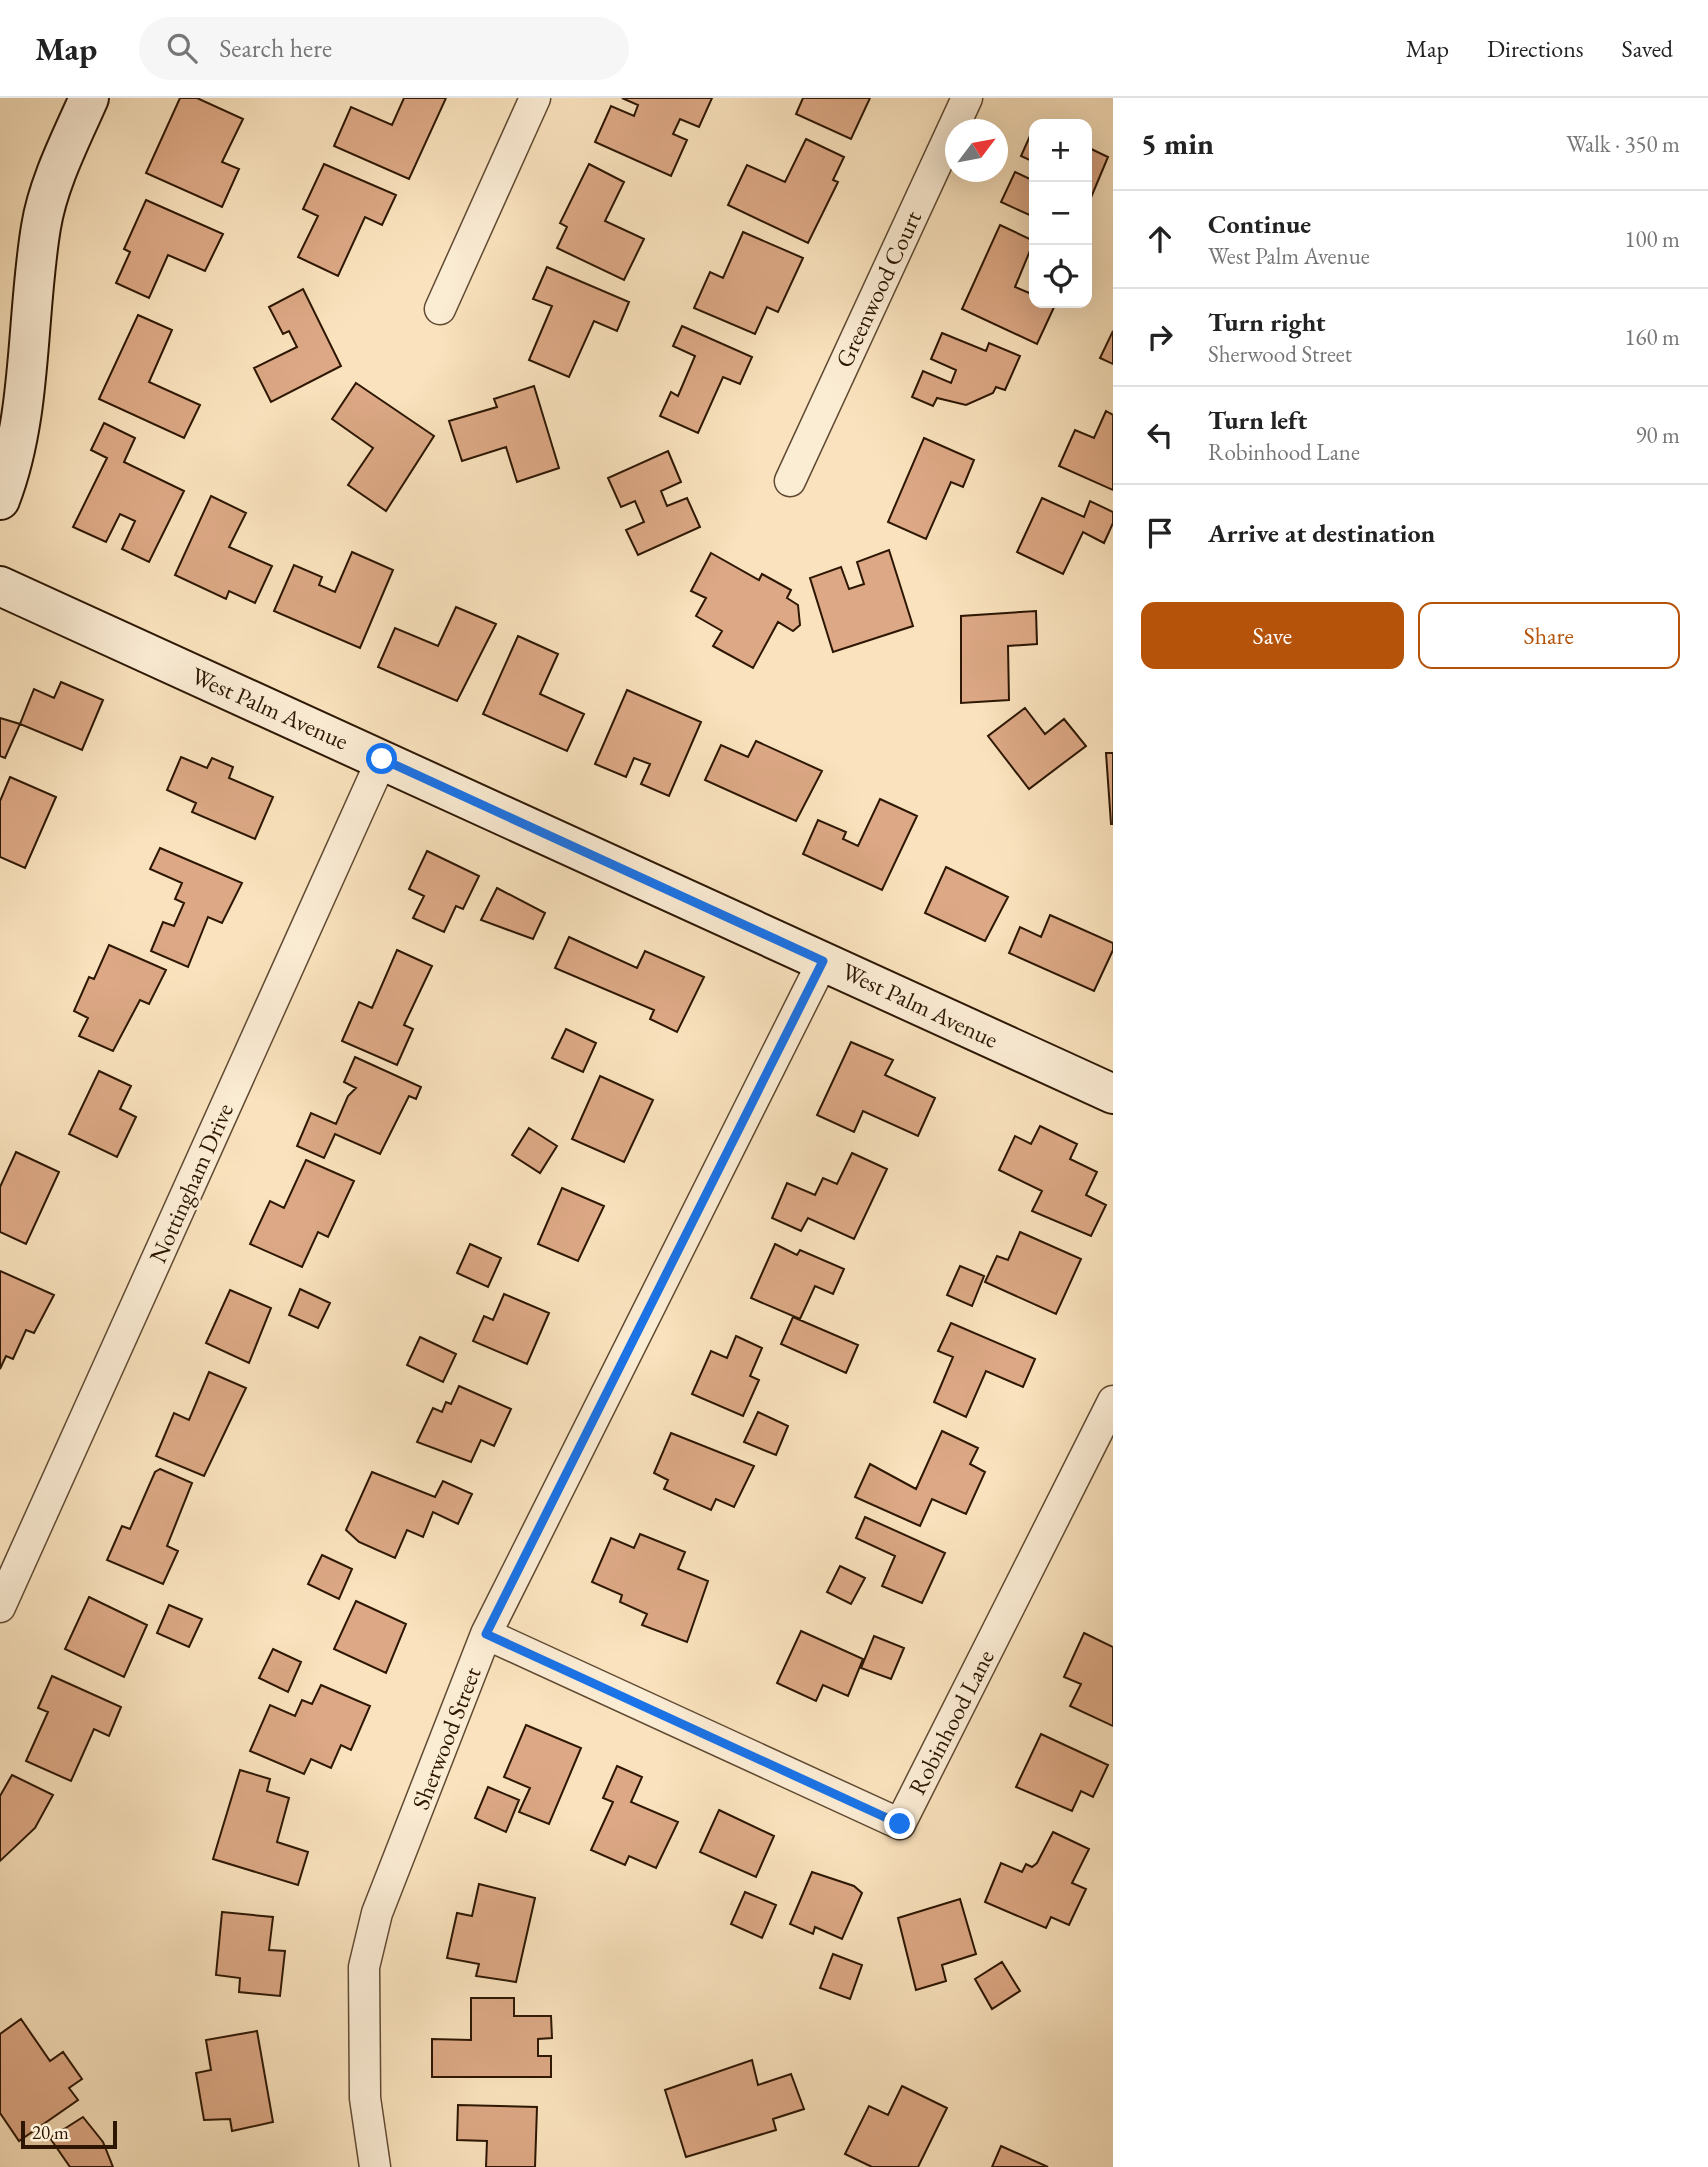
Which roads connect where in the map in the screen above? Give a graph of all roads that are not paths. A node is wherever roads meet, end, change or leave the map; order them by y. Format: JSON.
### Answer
{"nodes":[{"id":1,"x":89,"y":98,"type":"edge"},
{"id":2,"x":535,"y":98,"type":"edge"},
{"id":3,"x":967,"y":98,"type":"edge"},
{"id":4,"x":440,"y":309,"type":"dead end"},
{"id":5,"x":790,"y":481,"type":"dead end"},
{"id":6,"x":0,"y":500,"type":"edge"},
{"id":7,"x":0,"y":586,"type":"edge"},
{"id":8,"x":382,"y":759,"type":"junction"},
{"id":9,"x":823,"y":961,"type":"junction"},
{"id":10,"x":1113,"y":1094,"type":"edge"},
{"id":11,"x":1113,"y":1401,"type":"edge"},
{"id":12,"x":0,"y":1607,"type":"edge"},
{"id":13,"x":486,"y":1634,"type":"junction"},
{"id":14,"x":375,"y":2167,"type":"edge"}],
"edges":[{"from":1,"to":6,"type":"street"},
{"from":2,"to":4,"type":"street"},
{"from":3,"to":5,"type":"street","name":"Greenwood Court"},
{"from":7,"to":8,"type":"street","name":"West Palm Avenue"},
{"from":8,"to":9,"type":"street","name":"West Palm Avenue"},
{"from":8,"to":12,"type":"street","name":"Nottingham Drive"},
{"from":9,"to":10,"type":"street","name":"West Palm Avenue"},
{"from":9,"to":13,"type":"street","name":"Sherwood Street"},
{"from":11,"to":13,"type":"street","name":"Robinhood Lane"},
{"from":13,"to":14,"type":"street","name":"Sherwood Street"}]}
